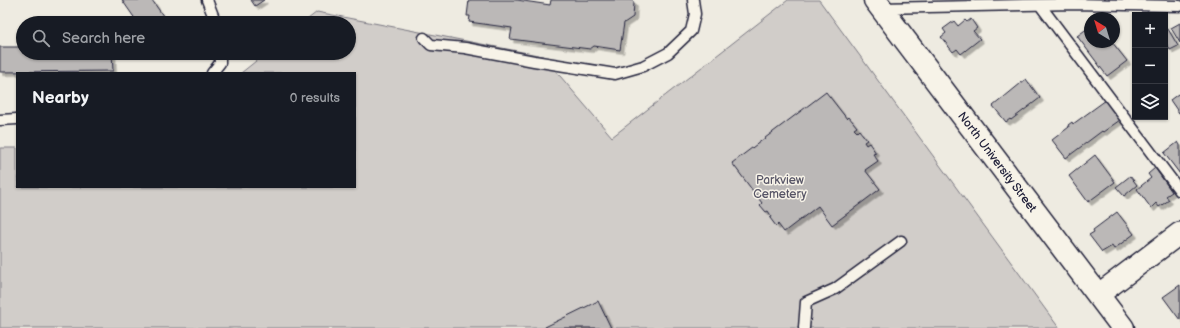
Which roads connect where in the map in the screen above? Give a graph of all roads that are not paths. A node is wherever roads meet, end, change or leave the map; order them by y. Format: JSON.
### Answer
{"nodes":[{"id":1,"x":206,"y":0,"type":"edge"},
{"id":2,"x":693,"y":0,"type":"edge"},
{"id":3,"x":878,"y":4,"type":"edge"},
{"id":4,"x":1040,"y":5,"type":"junction"},
{"id":5,"x":1180,"y":6,"type":"edge"},
{"id":6,"x":213,"y":16,"type":"edge"},
{"id":7,"x":424,"y":38,"type":"dead end"},
{"id":8,"x":220,"y":60,"type":"edge"},
{"id":9,"x":213,"y":72,"type":"edge"},
{"id":10,"x":16,"y":119,"type":"edge"},
{"id":11,"x":0,"y":120,"type":"edge"},
{"id":12,"x":1180,"y":191,"type":"edge"},
{"id":13,"x":1180,"y":233,"type":"edge"},
{"id":14,"x":901,"y":242,"type":"dead end"},
{"id":15,"x":1098,"y":295,"type":"junction"},
{"id":16,"x":1122,"y":327,"type":"edge"},
{"id":17,"x":804,"y":328,"type":"edge"}],
"edges":[{"from":1,"to":6,"type":"lane"},
{"from":2,"to":7,"type":"lane"},
{"from":3,"to":4,"type":"lane"},
{"from":3,"to":15,"type":"main road","name":"North University Street"},
{"from":4,"to":5,"type":"lane"},
{"from":4,"to":12,"type":"lane"},
{"from":8,"to":9,"type":"lane"},
{"from":10,"to":11,"type":"lane"},
{"from":13,"to":15,"type":"street"},
{"from":14,"to":17,"type":"lane"},
{"from":15,"to":16,"type":"main road","name":"North University Street"}]}
